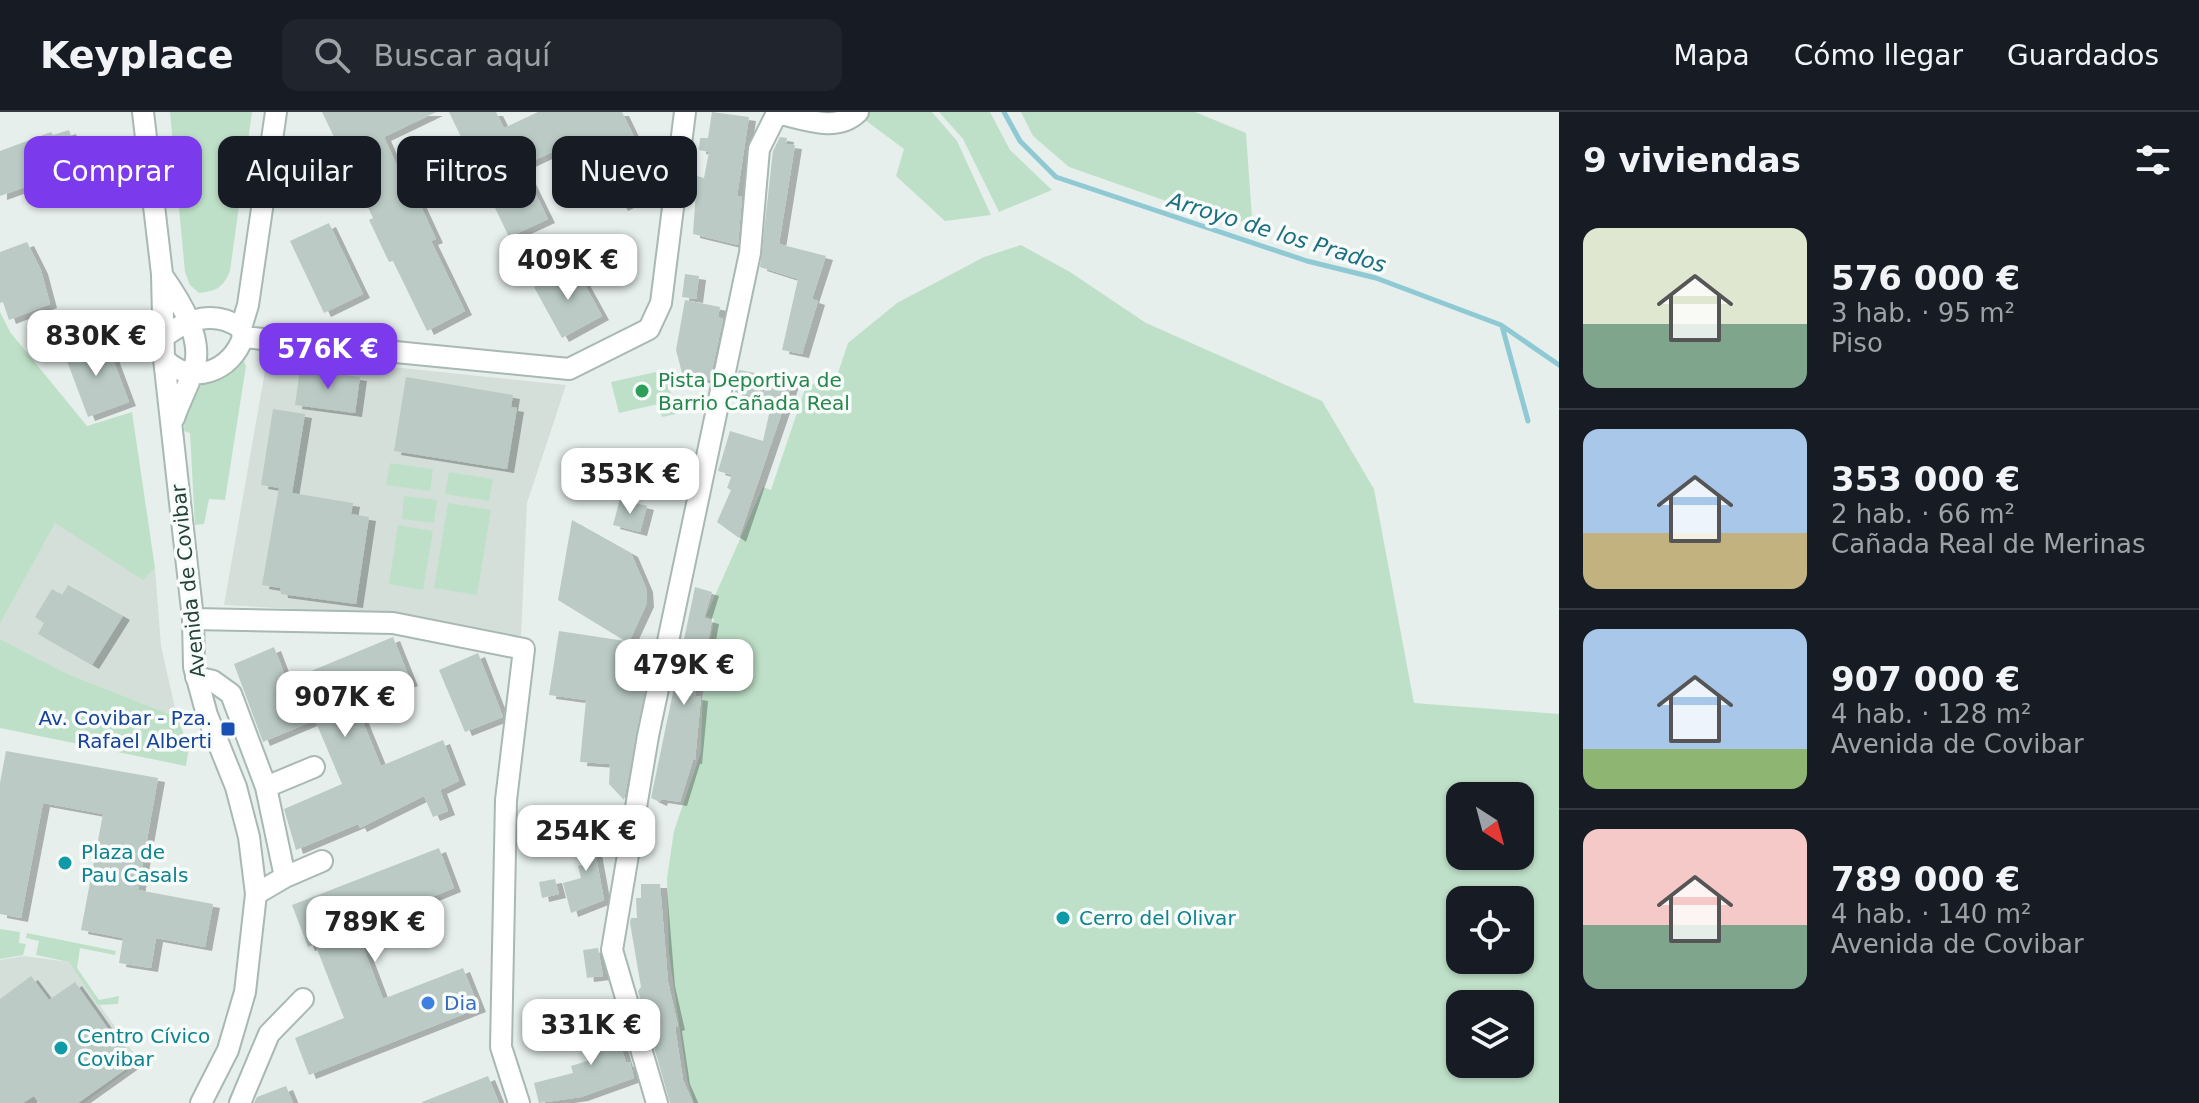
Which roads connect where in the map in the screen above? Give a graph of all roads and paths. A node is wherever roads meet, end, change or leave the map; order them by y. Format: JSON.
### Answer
{"nodes":[{"id":1,"x":143,"y":112,"type":"edge"},
{"id":2,"x":276,"y":112,"type":"edge"},
{"id":3,"x":685,"y":112,"type":"edge"},
{"id":4,"x":777,"y":112,"type":"edge"},
{"id":5,"x":858,"y":112,"type":"edge"},
{"id":6,"x":252,"y":270,"type":"junction"},
{"id":7,"x":162,"y":274,"type":"junction"},
{"id":8,"x":215,"y":317,"type":"junction"},
{"id":9,"x":189,"y":322,"type":"junction"},
{"id":10,"x":242,"y":332,"type":"junction"},
{"id":11,"x":164,"y":337,"type":"junction"},
{"id":12,"x":164,"y":359,"type":"junction"},
{"id":13,"x":192,"y":373,"type":"junction"},
{"id":14,"x":172,"y":425,"type":"junction"},
{"id":15,"x":193,"y":619,"type":"junction"},
{"id":16,"x":196,"y":677,"type":"junction"},
{"id":17,"x":314,"y":767,"type":"dead end"},
{"id":18,"x":266,"y":787,"type":"junction"},
{"id":19,"x":322,"y":861,"type":"dead end"},
{"id":20,"x":285,"y":877,"type":"junction"},
{"id":21,"x":256,"y":894,"type":"junction"},
{"id":22,"x":303,"y":999,"type":"dead end"},
{"id":23,"x":201,"y":1103,"type":"edge"},
{"id":24,"x":240,"y":1103,"type":"edge"},
{"id":25,"x":519,"y":1103,"type":"edge"},
{"id":26,"x":657,"y":1103,"type":"edge"}],
"edges":[{"from":1,"to":7,"type":"street","name":"Avenida de Covibar"},
{"from":2,"to":6,"type":"street"},
{"from":3,"to":10,"type":"street"},
{"from":4,"to":5,"type":"street"},
{"from":4,"to":26,"type":"street"},
{"from":6,"to":8,"type":"street"},
{"from":6,"to":10,"type":"street"},
{"from":7,"to":9,"type":"street","name":"Avenida de Covibar"},
{"from":7,"to":11,"type":"street","name":"Avenida de Covibar"},
{"from":8,"to":9,"type":"street"},
{"from":8,"to":10,"type":"street"},
{"from":9,"to":11,"type":"street"},
{"from":9,"to":13,"type":"street","name":"Avenida de Covibar"},
{"from":10,"to":13,"type":"street"},
{"from":11,"to":12,"type":"street","name":"Avenida de Covibar"},
{"from":12,"to":13,"type":"street"},
{"from":12,"to":14,"type":"street","name":"Avenida de Covibar"},
{"from":13,"to":14,"type":"street","name":"Avenida de Covibar"},
{"from":14,"to":15,"type":"street","name":"Avenida de Covibar"},
{"from":15,"to":16,"type":"street","name":"Avenida de Covibar"},
{"from":15,"to":25,"type":"street"},
{"from":16,"to":18,"type":"street"},
{"from":16,"to":21,"type":"street","name":"Avenida de Covibar"},
{"from":17,"to":18,"type":"street"},
{"from":18,"to":20,"type":"street"},
{"from":19,"to":20,"type":"street"},
{"from":20,"to":21,"type":"street"},
{"from":21,"to":23,"type":"street","name":"Avenida de Covibar"},
{"from":22,"to":24,"type":"street"}]}
